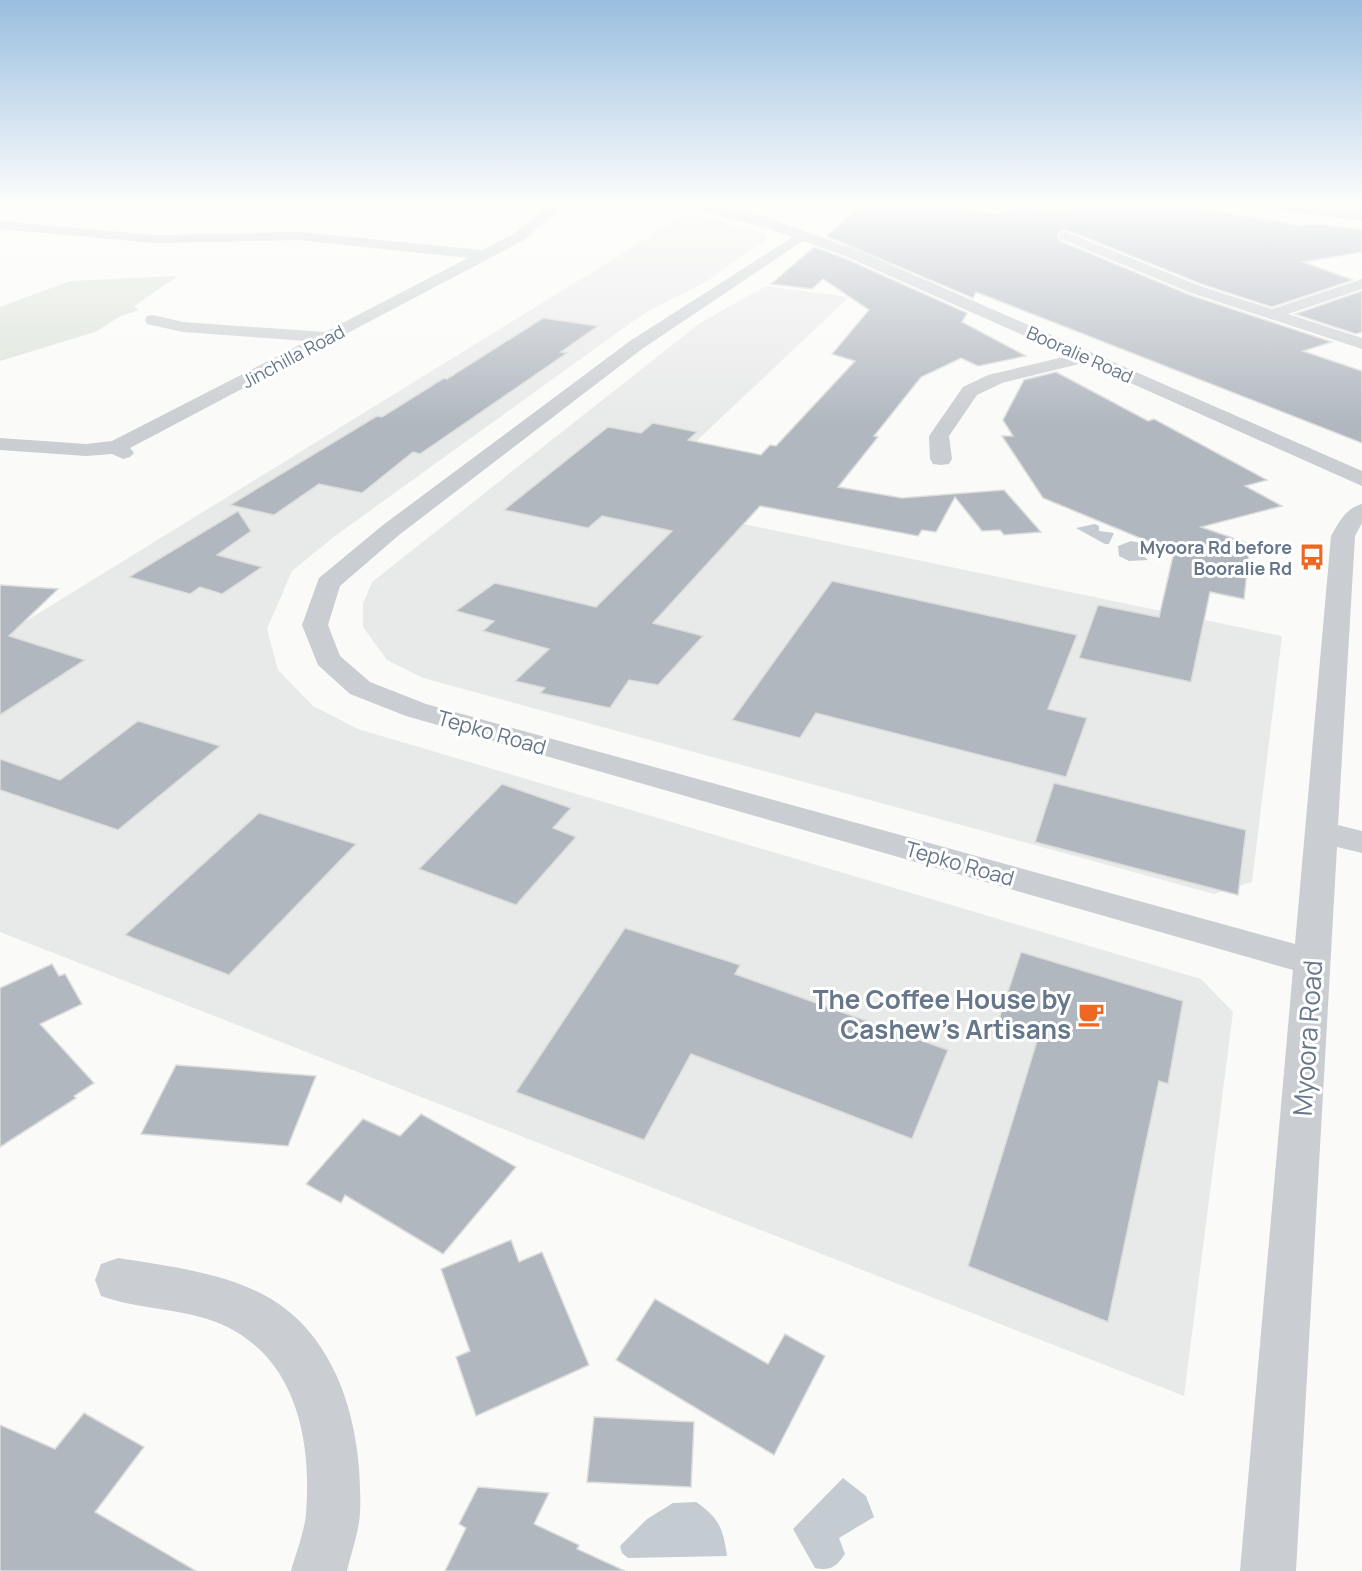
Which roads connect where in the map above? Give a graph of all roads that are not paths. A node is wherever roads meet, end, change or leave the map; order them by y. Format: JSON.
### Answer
{"nodes":[{"id":1,"x":442,"y":277,"type":"edge"},
{"id":2,"x":738,"y":277,"type":"edge"},
{"id":3,"x":905,"y":277,"type":"edge"},
{"id":4,"x":1166,"y":277,"type":"edge"},
{"id":5,"x":1362,"y":284,"type":"edge"},
{"id":6,"x":1273,"y":314,"type":"junction"},
{"id":7,"x":153,"y":320,"type":"dead end"},
{"id":8,"x":329,"y":337,"type":"junction"},
{"id":9,"x":1362,"y":344,"type":"edge"},
{"id":10,"x":1085,"y":357,"type":"junction"},
{"id":11,"x":0,"y":444,"type":"edge"},
{"id":12,"x":940,"y":459,"type":"dead end"},
{"id":13,"x":1362,"y":479,"type":"edge"},
{"id":14,"x":1362,"y":511,"type":"edge"},
{"id":15,"x":1322,"y":832,"type":"junction"},
{"id":16,"x":1362,"y":842,"type":"edge"},
{"id":17,"x":1312,"y":962,"type":"junction"},
{"id":18,"x":118,"y":1280,"type":"dead end"},
{"id":19,"x":319,"y":1571,"type":"edge"},
{"id":20,"x":1268,"y":1571,"type":"edge"}],
"edges":[{"from":1,"to":8,"type":"street","name":"Jinchilla Road"},
{"from":2,"to":17,"type":"street","name":"Tepko Road"},
{"from":3,"to":10,"type":"street","name":"Booralie Road"},
{"from":4,"to":6,"type":"street"},
{"from":5,"to":6,"type":"street"},
{"from":6,"to":9,"type":"street"},
{"from":7,"to":8,"type":"street"},
{"from":8,"to":11,"type":"street","name":"Jinchilla Road"},
{"from":10,"to":12,"type":"street"},
{"from":10,"to":13,"type":"street","name":"Booralie Road"},
{"from":14,"to":15,"type":"street","name":"Myoora Road"},
{"from":15,"to":16,"type":"street"},
{"from":15,"to":17,"type":"street","name":"Myoora Road"},
{"from":17,"to":20,"type":"street","name":"Myoora Road"},
{"from":18,"to":19,"type":"street"}]}
